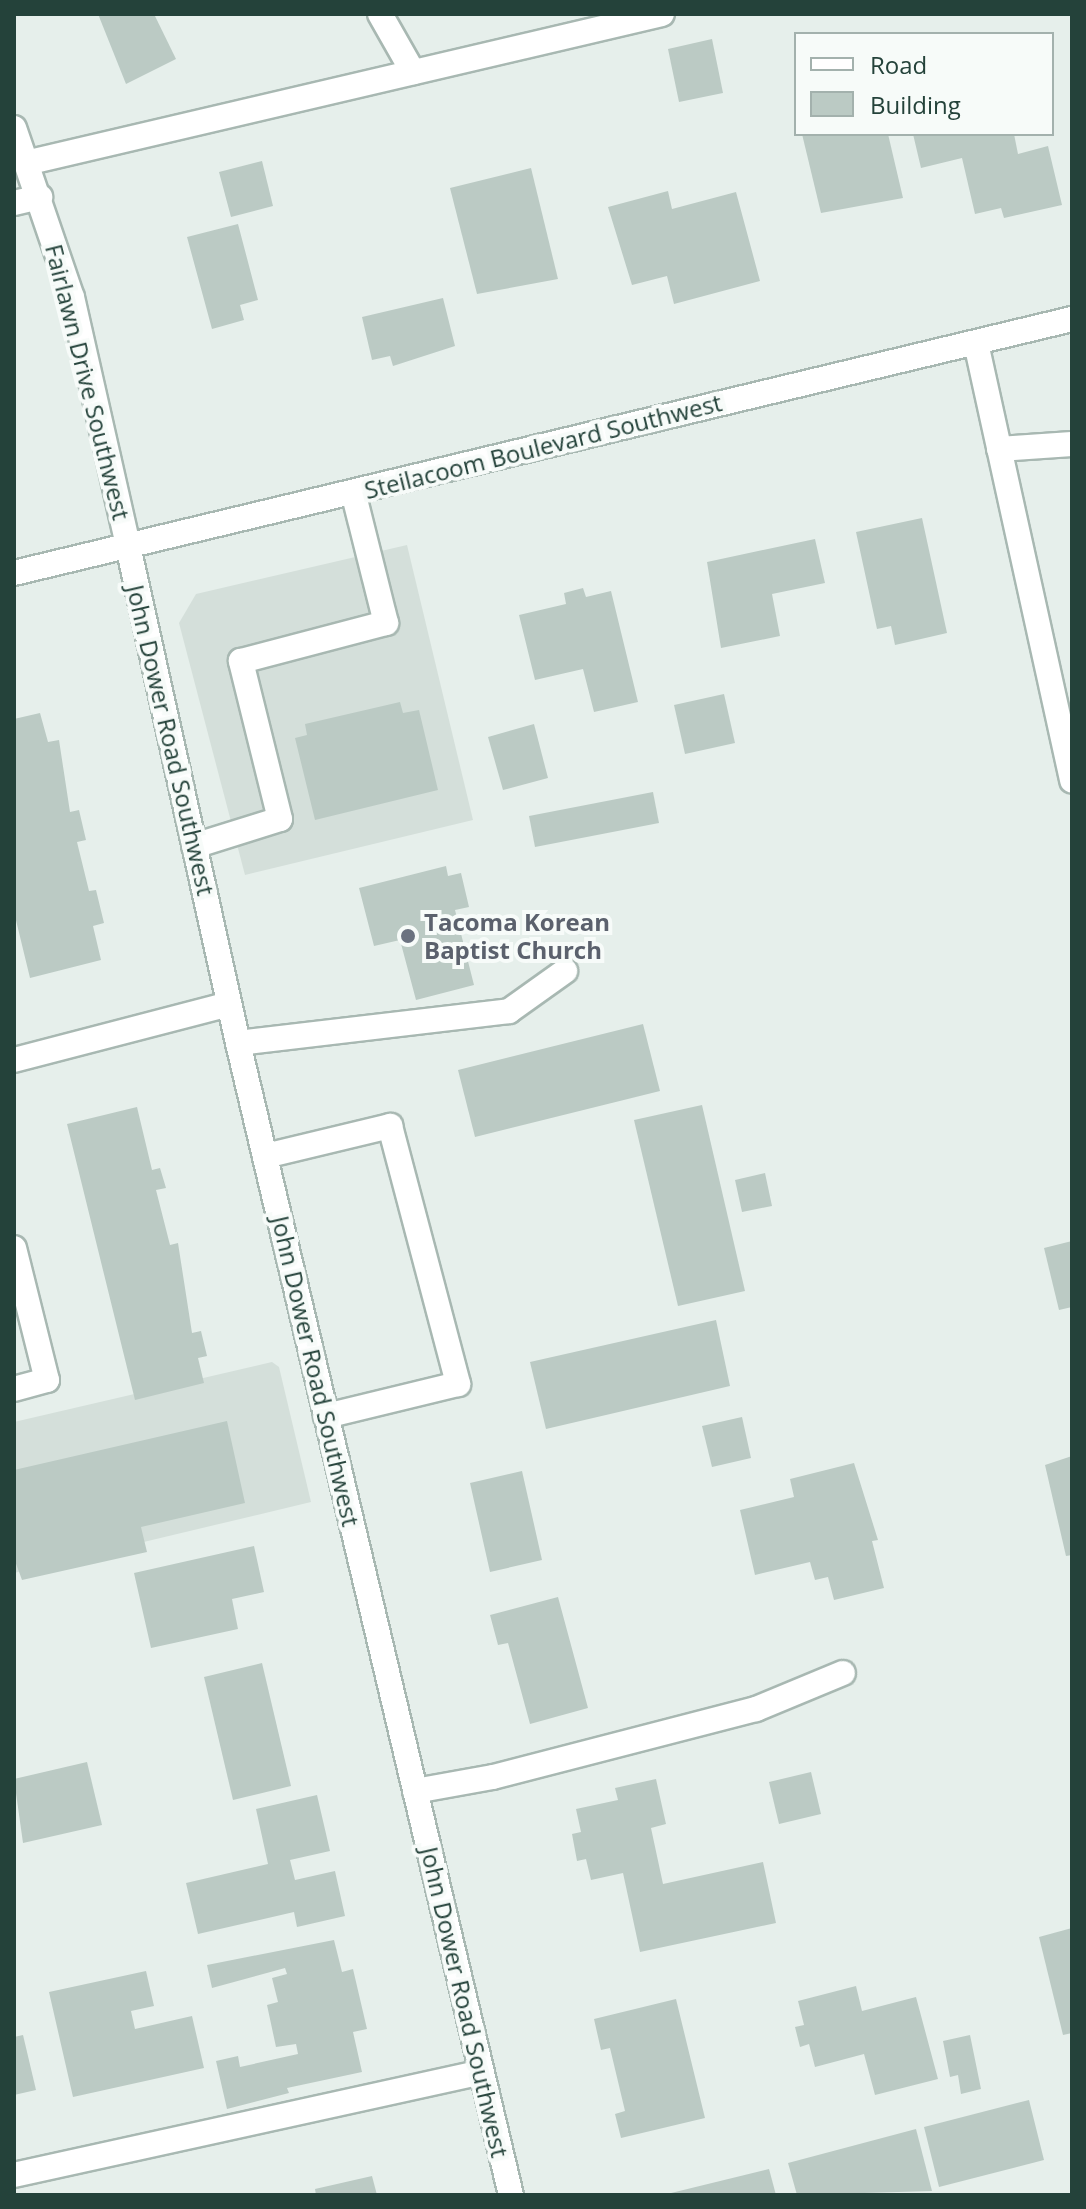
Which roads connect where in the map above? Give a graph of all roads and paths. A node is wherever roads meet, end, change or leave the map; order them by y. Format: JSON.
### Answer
{"nodes":[{"id":1,"x":380,"y":14,"type":"edge"},
{"id":2,"x":662,"y":14,"type":"edge"},
{"id":3,"x":413,"y":72,"type":"junction"},
{"id":4,"x":14,"y":128,"type":"edge"},
{"id":5,"x":30,"y":162,"type":"junction"},
{"id":6,"x":40,"y":197,"type":"junction"},
{"id":7,"x":14,"y":203,"type":"edge"},
{"id":8,"x":1072,"y":319,"type":"edge"},
{"id":9,"x":976,"y":343,"type":"junction"},
{"id":10,"x":1072,"y":444,"type":"edge"},
{"id":11,"x":999,"y":449,"type":"junction"},
{"id":12,"x":353,"y":492,"type":"junction"},
{"id":13,"x":128,"y":546,"type":"junction"},
{"id":14,"x":14,"y":573,"type":"edge"},
{"id":15,"x":1072,"y":781,"type":"edge"},
{"id":16,"x":194,"y":846,"type":"junction"},
{"id":17,"x":565,"y":971,"type":"dead end"},
{"id":18,"x":229,"y":1004,"type":"junction"},
{"id":19,"x":238,"y":1043,"type":"junction"},
{"id":20,"x":14,"y":1060,"type":"edge"},
{"id":21,"x":265,"y":1156,"type":"junction"},
{"id":22,"x":14,"y":1248,"type":"edge"},
{"id":23,"x":14,"y":1389,"type":"edge"},
{"id":24,"x":326,"y":1416,"type":"junction"},
{"id":25,"x":843,"y":1673,"type":"dead end"},
{"id":26,"x":415,"y":1791,"type":"junction"},
{"id":27,"x":481,"y":2072,"type":"junction"},
{"id":28,"x":14,"y":2175,"type":"edge"},
{"id":29,"x":511,"y":2195,"type":"edge"}],
"edges":[{"from":1,"to":3,"type":"street"},
{"from":2,"to":3,"type":"street"},
{"from":3,"to":5,"type":"street"},
{"from":4,"to":5,"type":"street","name":"Fairlawn Drive Southwest"},
{"from":5,"to":6,"type":"street","name":"Fairlawn Drive Southwest"},
{"from":6,"to":7,"type":"street"},
{"from":6,"to":13,"type":"street","name":"Fairlawn Drive Southwest"},
{"from":8,"to":9,"type":"street","name":"Steilacoom Boulevard Southwest"},
{"from":9,"to":11,"type":"street"},
{"from":9,"to":12,"type":"street","name":"Steilacoom Boulevard Southwest"},
{"from":10,"to":11,"type":"street"},
{"from":11,"to":15,"type":"street"},
{"from":12,"to":13,"type":"street","name":"Steilacoom Boulevard Southwest"},
{"from":12,"to":16,"type":"street"},
{"from":13,"to":14,"type":"street","name":"Steilacoom Boulevard Southwest"},
{"from":13,"to":16,"type":"street","name":"John Dower Road Southwest"},
{"from":16,"to":18,"type":"street","name":"John Dower Road Southwest"},
{"from":17,"to":19,"type":"street"},
{"from":18,"to":19,"type":"street","name":"John Dower Road Southwest"},
{"from":18,"to":20,"type":"street"},
{"from":19,"to":21,"type":"street","name":"John Dower Road Southwest"},
{"from":21,"to":24,"type":"street","name":"John Dower Road Southwest"},
{"from":21,"to":24,"type":"street"},
{"from":22,"to":23,"type":"street"},
{"from":24,"to":26,"type":"street","name":"John Dower Road Southwest"},
{"from":25,"to":26,"type":"street"},
{"from":26,"to":27,"type":"street","name":"John Dower Road Southwest"},
{"from":27,"to":28,"type":"street"},
{"from":27,"to":29,"type":"street","name":"John Dower Road Southwest"}]}
